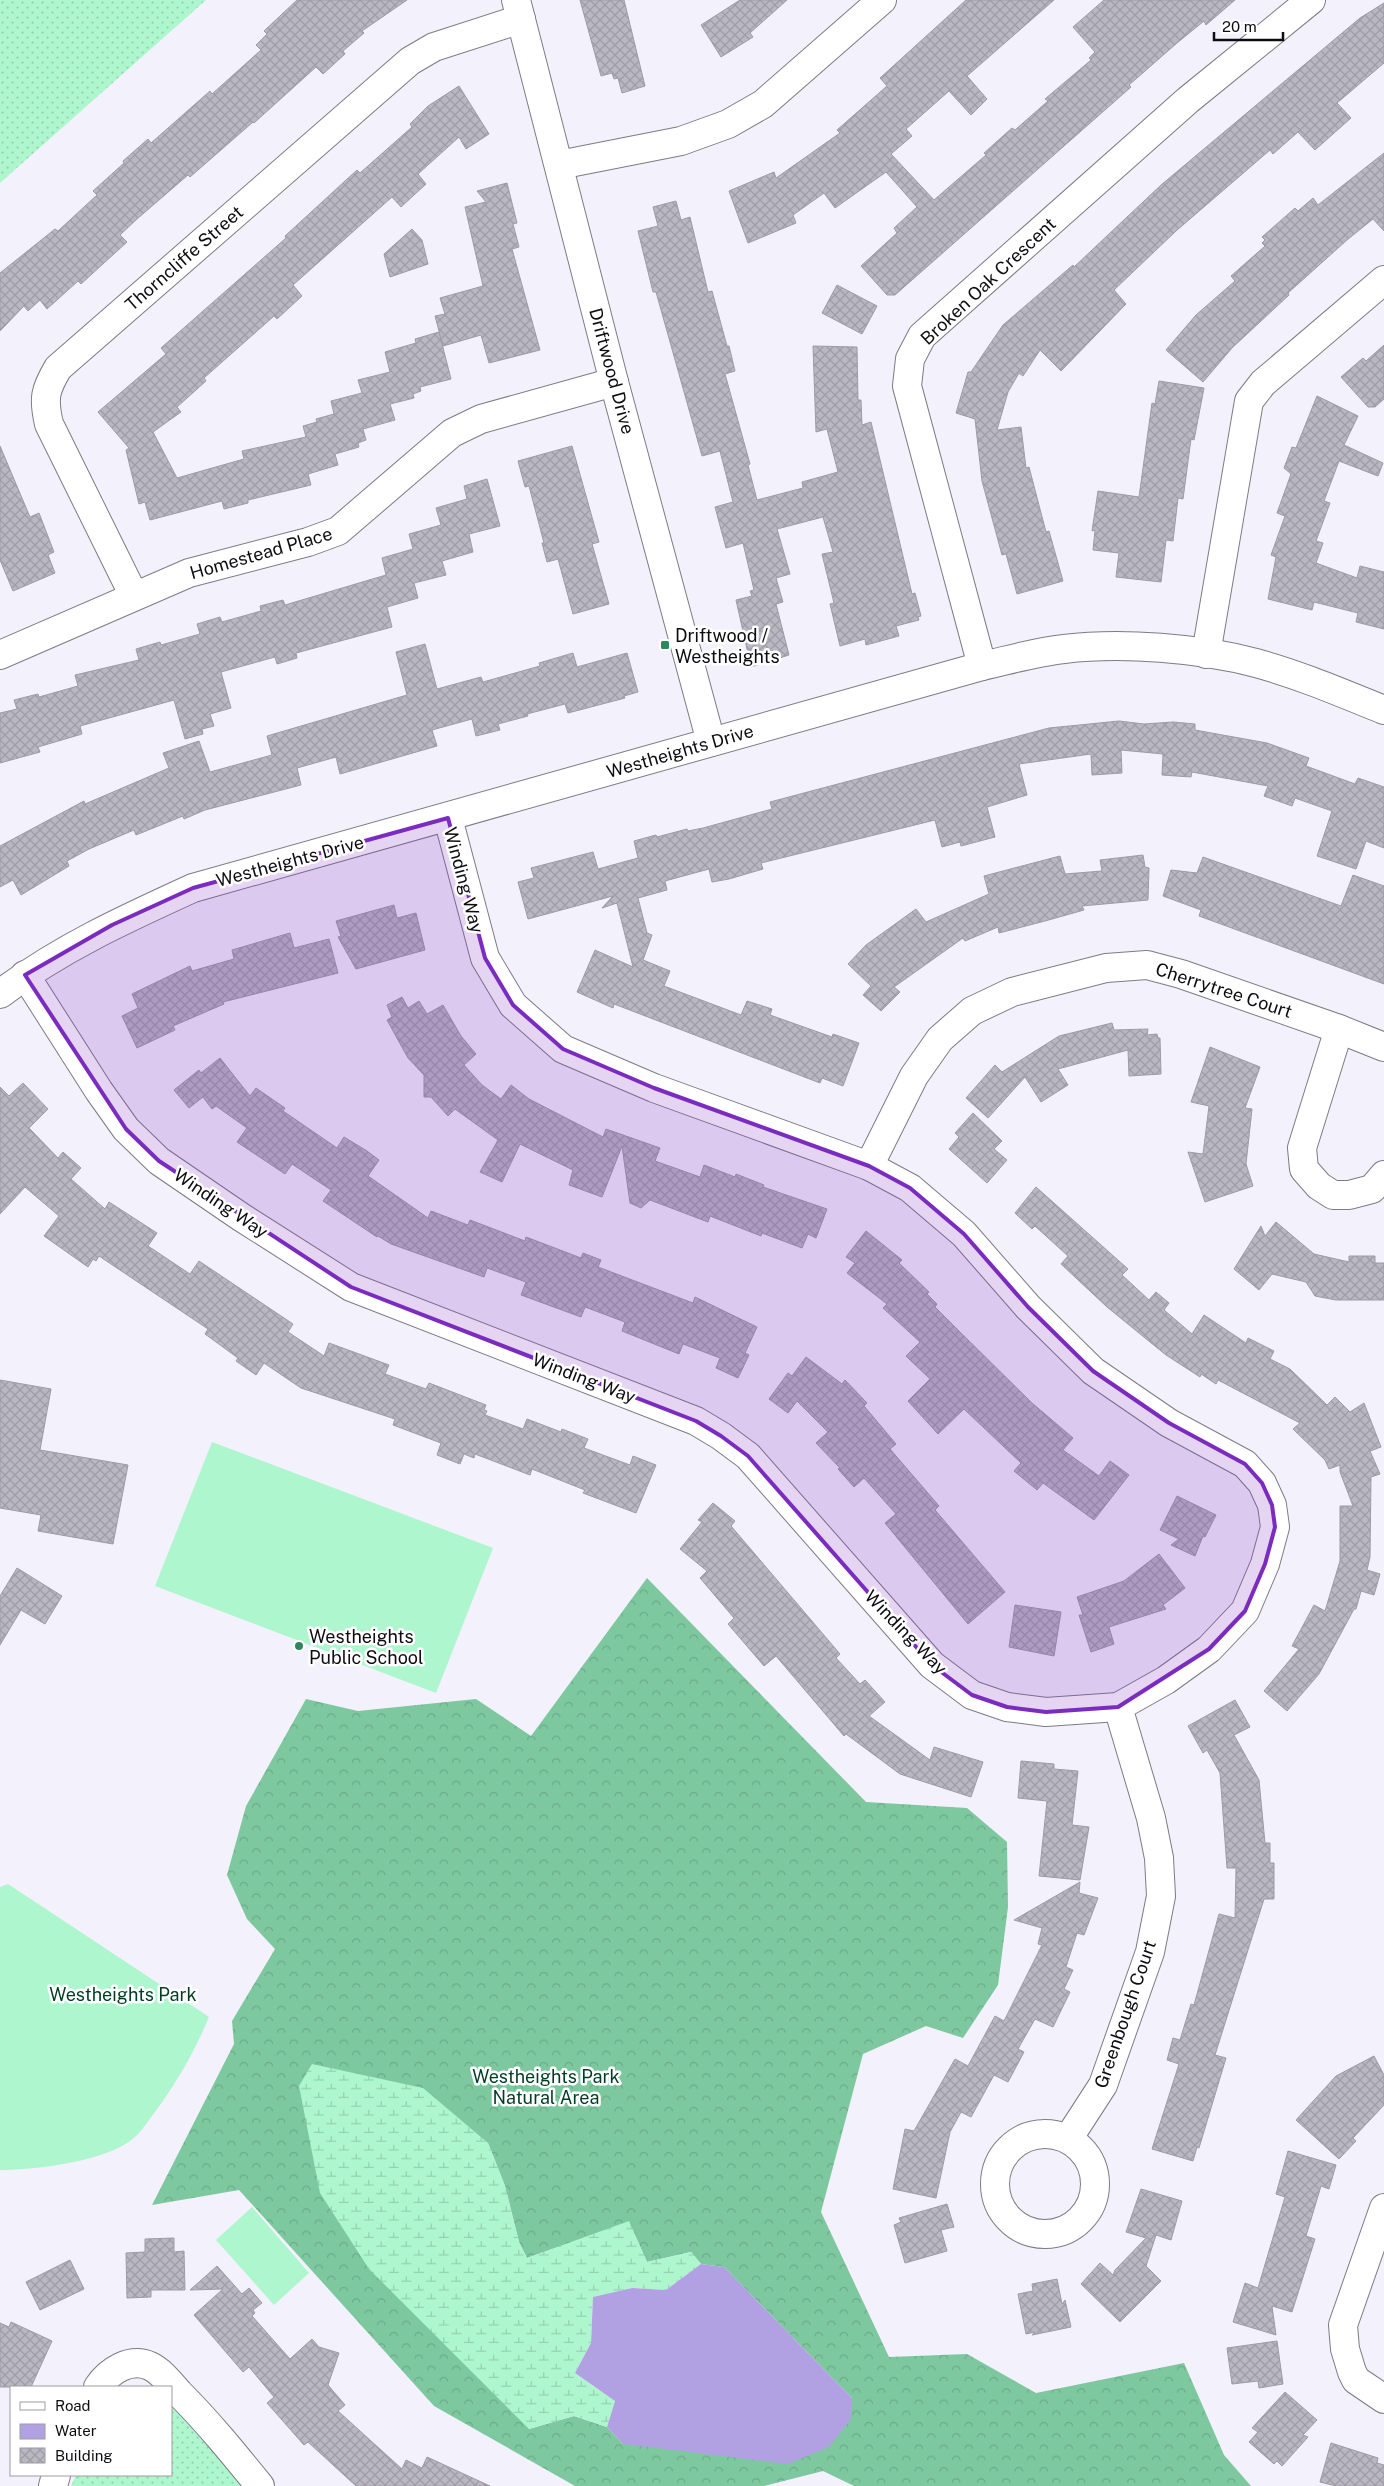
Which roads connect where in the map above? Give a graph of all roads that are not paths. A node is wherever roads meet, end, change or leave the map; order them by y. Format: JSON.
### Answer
{"nodes":[{"id":1,"x":882,"y":0,"type":"edge"},
{"id":2,"x":1311,"y":0,"type":"edge"},
{"id":3,"x":518,"y":9,"type":"edge"},
{"id":4,"x":559,"y":165,"type":"junction"},
{"id":5,"x":1384,"y":280,"type":"edge"},
{"id":6,"x":614,"y":382,"type":"junction"},
{"id":7,"x":134,"y":596,"type":"junction"},
{"id":8,"x":1206,"y":654,"type":"junction"},
{"id":9,"x":0,"y":655,"type":"edge"},
{"id":10,"x":982,"y":666,"type":"junction"},
{"id":11,"x":1384,"y":710,"type":"edge"},
{"id":12,"x":712,"y":742,"type":"junction"},
{"id":13,"x":448,"y":818,"type":"junction"},
{"id":14,"x":25,"y":975,"type":"junction"},
{"id":15,"x":0,"y":994,"type":"edge"},
{"id":16,"x":1339,"y":1029,"type":"junction"},
{"id":17,"x":1384,"y":1047,"type":"edge"},
{"id":18,"x":869,"y":1166,"type":"junction"},
{"id":19,"x":1384,"y":1175,"type":"edge"},
{"id":20,"x":1118,"y":1707,"type":"junction"},
{"id":21,"x":1068,"y":2139,"type":"dead end"},
{"id":22,"x":1384,"y":2208,"type":"edge"},
{"id":23,"x":99,"y":2386,"type":"edge"},
{"id":24,"x":1384,"y":2399,"type":"edge"},
{"id":25,"x":260,"y":2486,"type":"edge"}],
"edges":[{"from":1,"to":4,"type":"street"},
{"from":2,"to":10,"type":"street","name":"Broken Oak Crescent"},
{"from":3,"to":4,"type":"street","name":"Driftwood Drive"},
{"from":3,"to":7,"type":"street","name":"Thorncliffe Street"},
{"from":4,"to":6,"type":"street","name":"Driftwood Drive"},
{"from":5,"to":8,"type":"street"},
{"from":6,"to":7,"type":"street","name":"Homestead Place"},
{"from":6,"to":12,"type":"street","name":"Driftwood Drive"},
{"from":7,"to":9,"type":"street","name":"Homestead Place"},
{"from":8,"to":10,"type":"street","name":"Westheights Drive"},
{"from":8,"to":11,"type":"street","name":"Westheights Drive"},
{"from":10,"to":12,"type":"street","name":"Westheights Drive"},
{"from":12,"to":13,"type":"street","name":"Westheights Drive"},
{"from":13,"to":14,"type":"street","name":"Westheights Drive"},
{"from":13,"to":18,"type":"street","name":"Winding Way"},
{"from":14,"to":15,"type":"street","name":"Westheights Drive"},
{"from":14,"to":20,"type":"street","name":"Winding Way"},
{"from":16,"to":17,"type":"street","name":"Cherrytree Court"},
{"from":16,"to":18,"type":"street","name":"Cherrytree Court"},
{"from":16,"to":19,"type":"street"},
{"from":18,"to":20,"type":"street","name":"Winding Way"},
{"from":20,"to":21,"type":"street","name":"Greenbough Court"},
{"from":22,"to":24,"type":"street"},
{"from":23,"to":25,"type":"street"}]}
